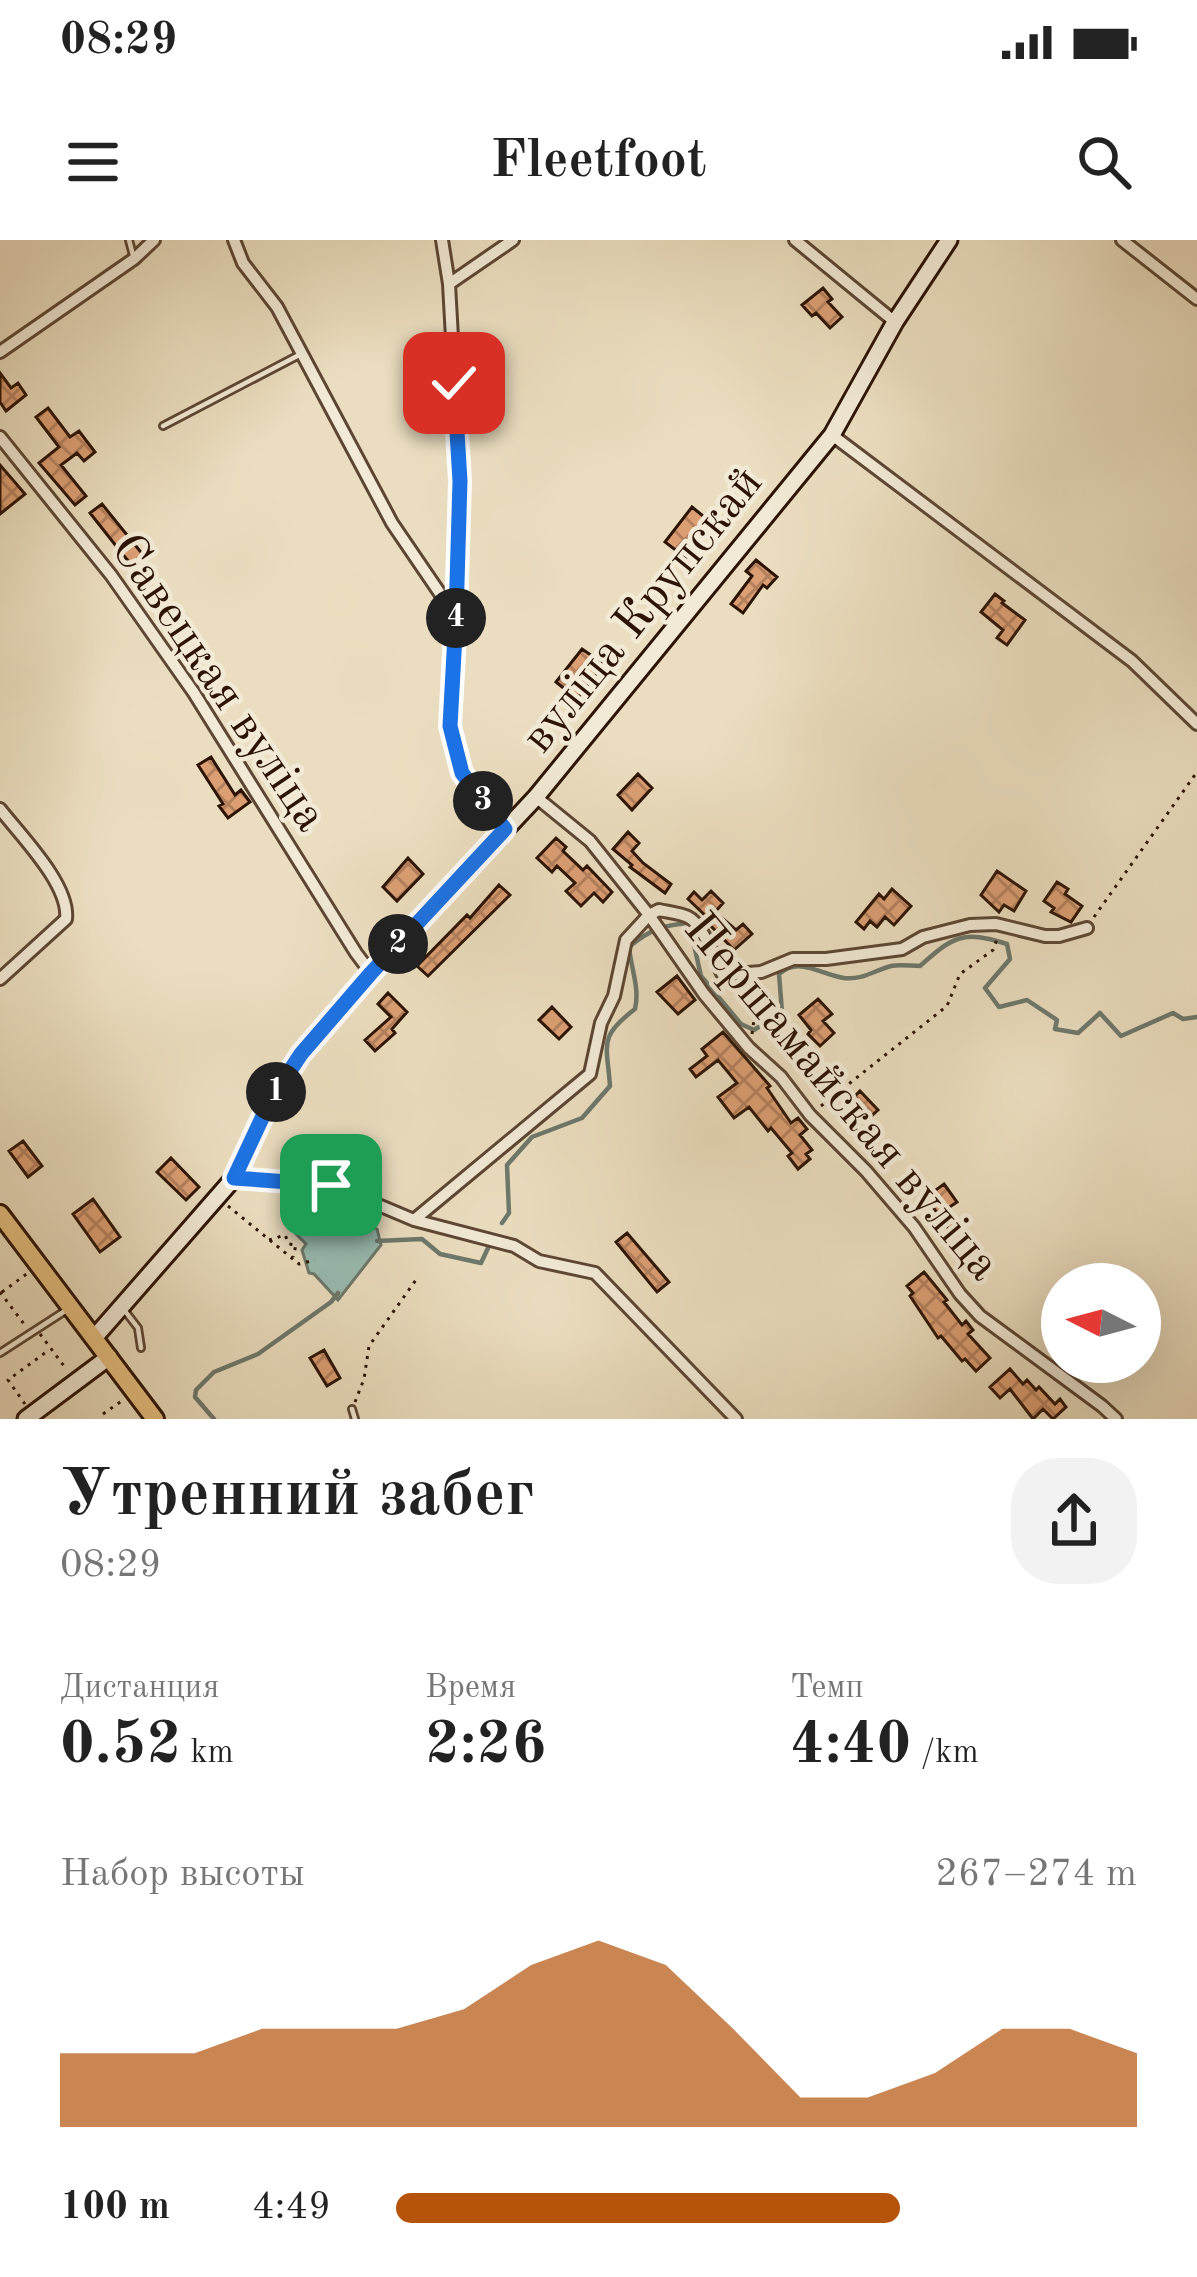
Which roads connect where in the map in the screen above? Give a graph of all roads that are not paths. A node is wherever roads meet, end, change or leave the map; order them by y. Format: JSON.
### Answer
{"nodes":[{"id":1,"x":129,"y":240,"type":"edge"},
{"id":2,"x":154,"y":240,"type":"edge"},
{"id":3,"x":234,"y":240,"type":"edge"},
{"id":4,"x":442,"y":240,"type":"edge"},
{"id":5,"x":512,"y":240,"type":"edge"},
{"id":6,"x":795,"y":240,"type":"edge"},
{"id":7,"x":949,"y":240,"type":"edge"},
{"id":8,"x":1122,"y":240,"type":"edge"},
{"id":9,"x":134,"y":259,"type":"junction"},
{"id":10,"x":449,"y":284,"type":"junction"},
{"id":11,"x":1197,"y":299,"type":"edge"},
{"id":12,"x":896,"y":322,"type":"junction"},
{"id":13,"x":0,"y":352,"type":"edge"},
{"id":14,"x":301,"y":354,"type":"junction"},
{"id":15,"x":163,"y":425,"type":"dead end"},
{"id":16,"x":832,"y":435,"type":"junction"},
{"id":17,"x":0,"y":437,"type":"edge"},
{"id":18,"x":456,"y":617,"type":"junction"},
{"id":19,"x":1197,"y":724,"type":"edge"},
{"id":20,"x":536,"y":797,"type":"junction"},
{"id":21,"x":0,"y":809,"type":"edge"},
{"id":22,"x":505,"y":829,"type":"junction"},
{"id":23,"x":654,"y":923,"type":"junction"},
{"id":24,"x":1087,"y":928,"type":"road end"},
{"id":25,"x":371,"y":973,"type":"junction"},
{"id":26,"x":0,"y":980,"type":"edge"},
{"id":27,"x":234,"y":1178,"type":"junction"},
{"id":28,"x":0,"y":1214,"type":"edge"},
{"id":29,"x":414,"y":1220,"type":"junction"},
{"id":30,"x":122,"y":1306,"type":"junction"},
{"id":31,"x":69,"y":1308,"type":"junction"},
{"id":32,"x":94,"y":1338,"type":"junction"},
{"id":33,"x":141,"y":1348,"type":"dead end"},
{"id":34,"x":0,"y":1353,"type":"edge"},
{"id":35,"x":109,"y":1357,"type":"junction"},
{"id":36,"x":352,"y":1409,"type":"road end"},
{"id":37,"x":29,"y":1417,"type":"edge"},
{"id":38,"x":155,"y":1419,"type":"edge"},
{"id":39,"x":355,"y":1419,"type":"edge"},
{"id":40,"x":736,"y":1419,"type":"edge"},
{"id":41,"x":1116,"y":1419,"type":"edge"}],
"edges":[{"from":1,"to":9,"type":"lane"},
{"from":2,"to":9,"type":"street"},
{"from":3,"to":14,"type":"street"},
{"from":4,"to":10,"type":"street"},
{"from":5,"to":10,"type":"street"},
{"from":6,"to":12,"type":"street"},
{"from":7,"to":12,"type":"street","name":"вуліца Крупскай"},
{"from":8,"to":11,"type":"street"},
{"from":9,"to":13,"type":"street"},
{"from":10,"to":18,"type":"street"},
{"from":12,"to":16,"type":"street","name":"вуліца Крупскай"},
{"from":14,"to":15,"type":"lane"},
{"from":14,"to":18,"type":"street"},
{"from":16,"to":19,"type":"street"},
{"from":16,"to":20,"type":"street","name":"вуліца Крупскай"},
{"from":17,"to":25,"type":"street","name":"Савецкая вуліца"},
{"from":18,"to":22,"type":"street"},
{"from":20,"to":22,"type":"street","name":"вуліца Крупскай"},
{"from":20,"to":23,"type":"street","name":"Першамайская вуліца"},
{"from":21,"to":26,"type":"street"},
{"from":22,"to":25,"type":"street","name":"вуліца Крупскай"},
{"from":23,"to":24,"type":"street"},
{"from":23,"to":29,"type":"street"},
{"from":23,"to":41,"type":"street","name":"Першамайская вуліца"},
{"from":25,"to":27,"type":"street","name":"вуліца Крупскай"},
{"from":27,"to":29,"type":"street"},
{"from":27,"to":30,"type":"street","name":"вуліца Крупскай"},
{"from":28,"to":31,"type":"main road"},
{"from":29,"to":40,"type":"street"},
{"from":30,"to":32,"type":"street","name":"вуліца Крупскай"},
{"from":30,"to":33,"type":"lane"},
{"from":31,"to":32,"type":"main road"},
{"from":31,"to":34,"type":"lane"},
{"from":32,"to":35,"type":"main road"},
{"from":35,"to":37,"type":"street"},
{"from":35,"to":38,"type":"main road"},
{"from":36,"to":39,"type":"lane"}]}
